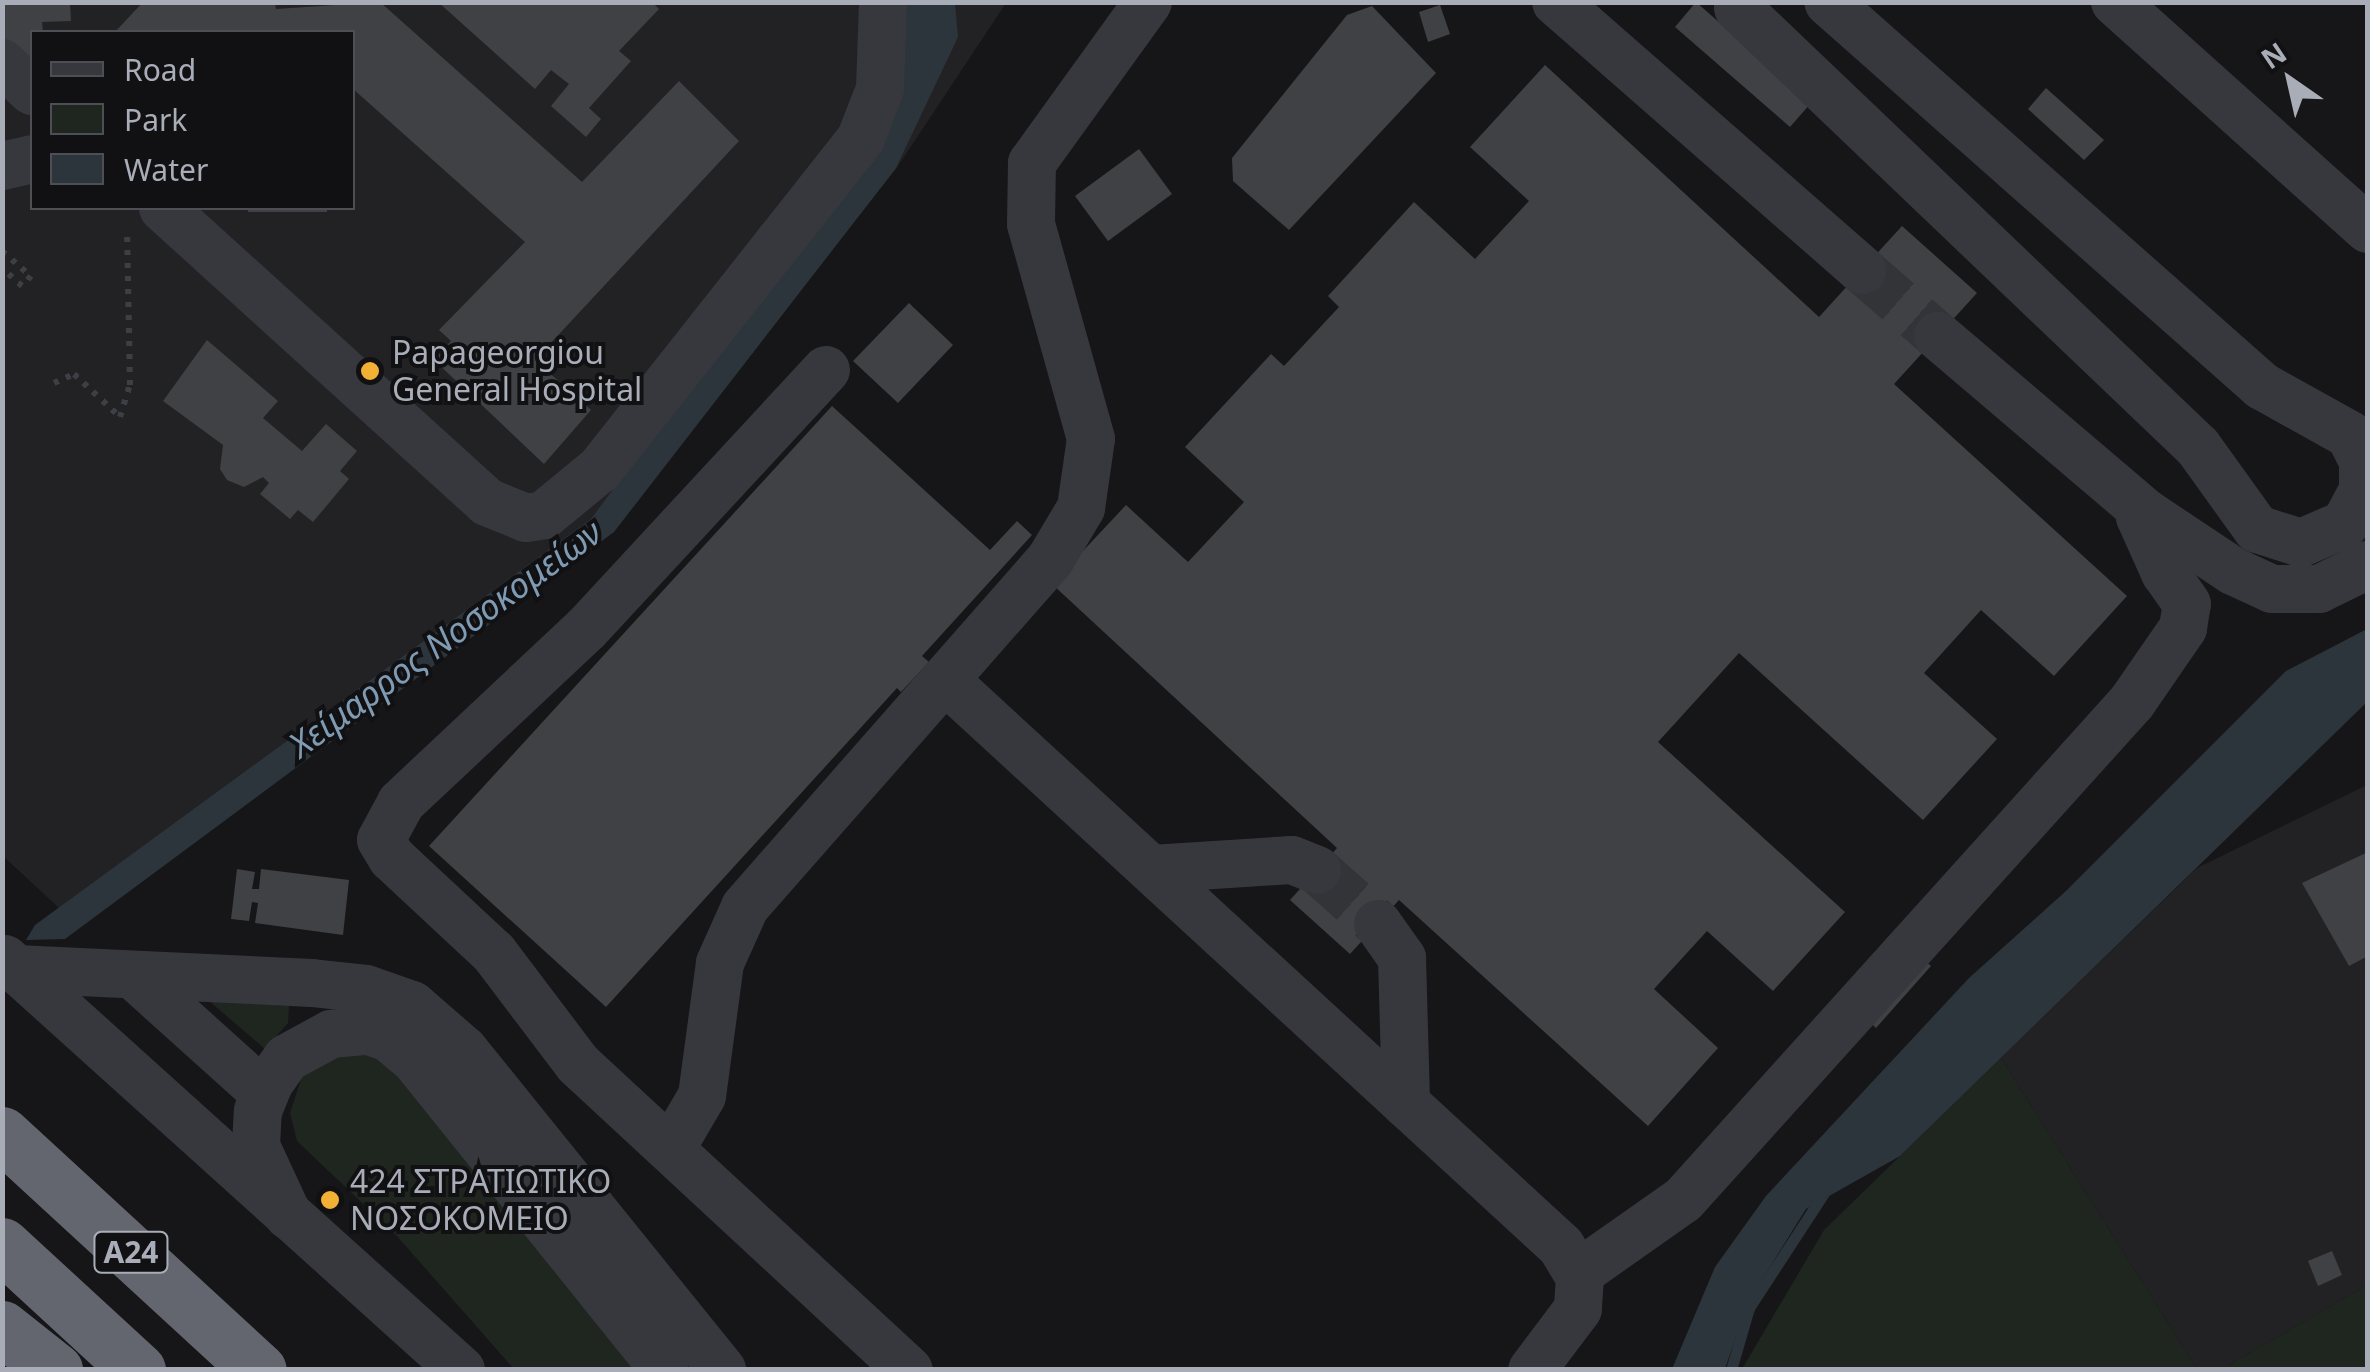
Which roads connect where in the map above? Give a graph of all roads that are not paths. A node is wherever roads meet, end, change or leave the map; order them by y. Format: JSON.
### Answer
{"nodes":[{"id":1,"x":884,"y":2,"type":"edge"},
{"id":2,"x":1148,"y":2,"type":"edge"},
{"id":3,"x":1556,"y":2,"type":"edge"},
{"id":4,"x":1744,"y":2,"type":"edge"},
{"id":5,"x":1828,"y":2,"type":"edge"},
{"id":6,"x":2115,"y":2,"type":"edge"},
{"id":7,"x":2,"y":63,"type":"edge"},
{"id":8,"x":30,"y":89,"type":"edge"},
{"id":9,"x":30,"y":159,"type":"edge"},
{"id":10,"x":2,"y":166,"type":"edge"},
{"id":11,"x":145,"y":210,"type":"edge"},
{"id":12,"x":2368,"y":229,"type":"edge"},
{"id":13,"x":1862,"y":270,"type":"tunnel mouth"},
{"id":14,"x":1938,"y":336,"type":"tunnel mouth"},
{"id":15,"x":826,"y":370,"type":"dead end"},
{"id":16,"x":2359,"y":434,"type":"edge"},
{"id":17,"x":2146,"y":512,"type":"junction"},
{"id":18,"x":2368,"y":565,"type":"edge"},
{"id":19,"x":945,"y":680,"type":"junction"},
{"id":20,"x":1152,"y":868,"type":"junction"},
{"id":21,"x":1317,"y":870,"type":"tunnel mouth"},
{"id":22,"x":1378,"y":924,"type":"tunnel mouth"},
{"id":23,"x":9,"y":963,"type":"edge"},
{"id":24,"x":134,"y":975,"type":"junction"},
{"id":25,"x":264,"y":1093,"type":"junction"},
{"id":26,"x":1406,"y":1104,"type":"junction"},
{"id":27,"x":2,"y":1134,"type":"edge"},
{"id":28,"x":670,"y":1149,"type":"junction"},
{"id":29,"x":288,"y":1215,"type":"junction"},
{"id":30,"x":2,"y":1245,"type":"edge"},
{"id":31,"x":346,"y":1267,"type":"junction"},
{"id":32,"x":1578,"y":1273,"type":"junction"},
{"id":33,"x":2,"y":1328,"type":"edge"},
{"id":34,"x":56,"y":1370,"type":"edge"},
{"id":35,"x":138,"y":1370,"type":"edge"},
{"id":36,"x":259,"y":1370,"type":"edge"},
{"id":37,"x":437,"y":1370,"type":"edge"},
{"id":38,"x":460,"y":1370,"type":"edge"},
{"id":39,"x":664,"y":1370,"type":"edge"},
{"id":40,"x":722,"y":1370,"type":"edge"},
{"id":41,"x":908,"y":1370,"type":"edge"},
{"id":42,"x":1532,"y":1370,"type":"edge"}],
"edges":[{"from":1,"to":11,"type":"street"},
{"from":2,"to":19,"type":"street"},
{"from":3,"to":13,"type":"street"},
{"from":4,"to":16,"type":"street"},
{"from":5,"to":16,"type":"street"},
{"from":6,"to":12,"type":"street"},
{"from":7,"to":8,"type":"street"},
{"from":9,"to":10,"type":"street"},
{"from":14,"to":17,"type":"street"},
{"from":15,"to":28,"type":"street"},
{"from":17,"to":18,"type":"street"},
{"from":17,"to":32,"type":"street"},
{"from":19,"to":20,"type":"street"},
{"from":19,"to":28,"type":"street"},
{"from":20,"to":21,"type":"street"},
{"from":20,"to":26,"type":"street"},
{"from":22,"to":26,"type":"street"},
{"from":23,"to":24,"type":"street"},
{"from":23,"to":29,"type":"street"},
{"from":24,"to":25,"type":"street"},
{"from":24,"to":40,"type":"street"},
{"from":25,"to":29,"type":"street"},
{"from":25,"to":39,"type":"street"},
{"from":26,"to":32,"type":"street"},
{"from":27,"to":36,"type":"highway","number":"Α24"},
{"from":28,"to":41,"type":"street"},
{"from":29,"to":31,"type":"street"},
{"from":30,"to":35,"type":"highway","number":"Α24"},
{"from":31,"to":37,"type":"street"},
{"from":31,"to":38,"type":"street"},
{"from":32,"to":42,"type":"street"},
{"from":33,"to":34,"type":"highway"}]}
